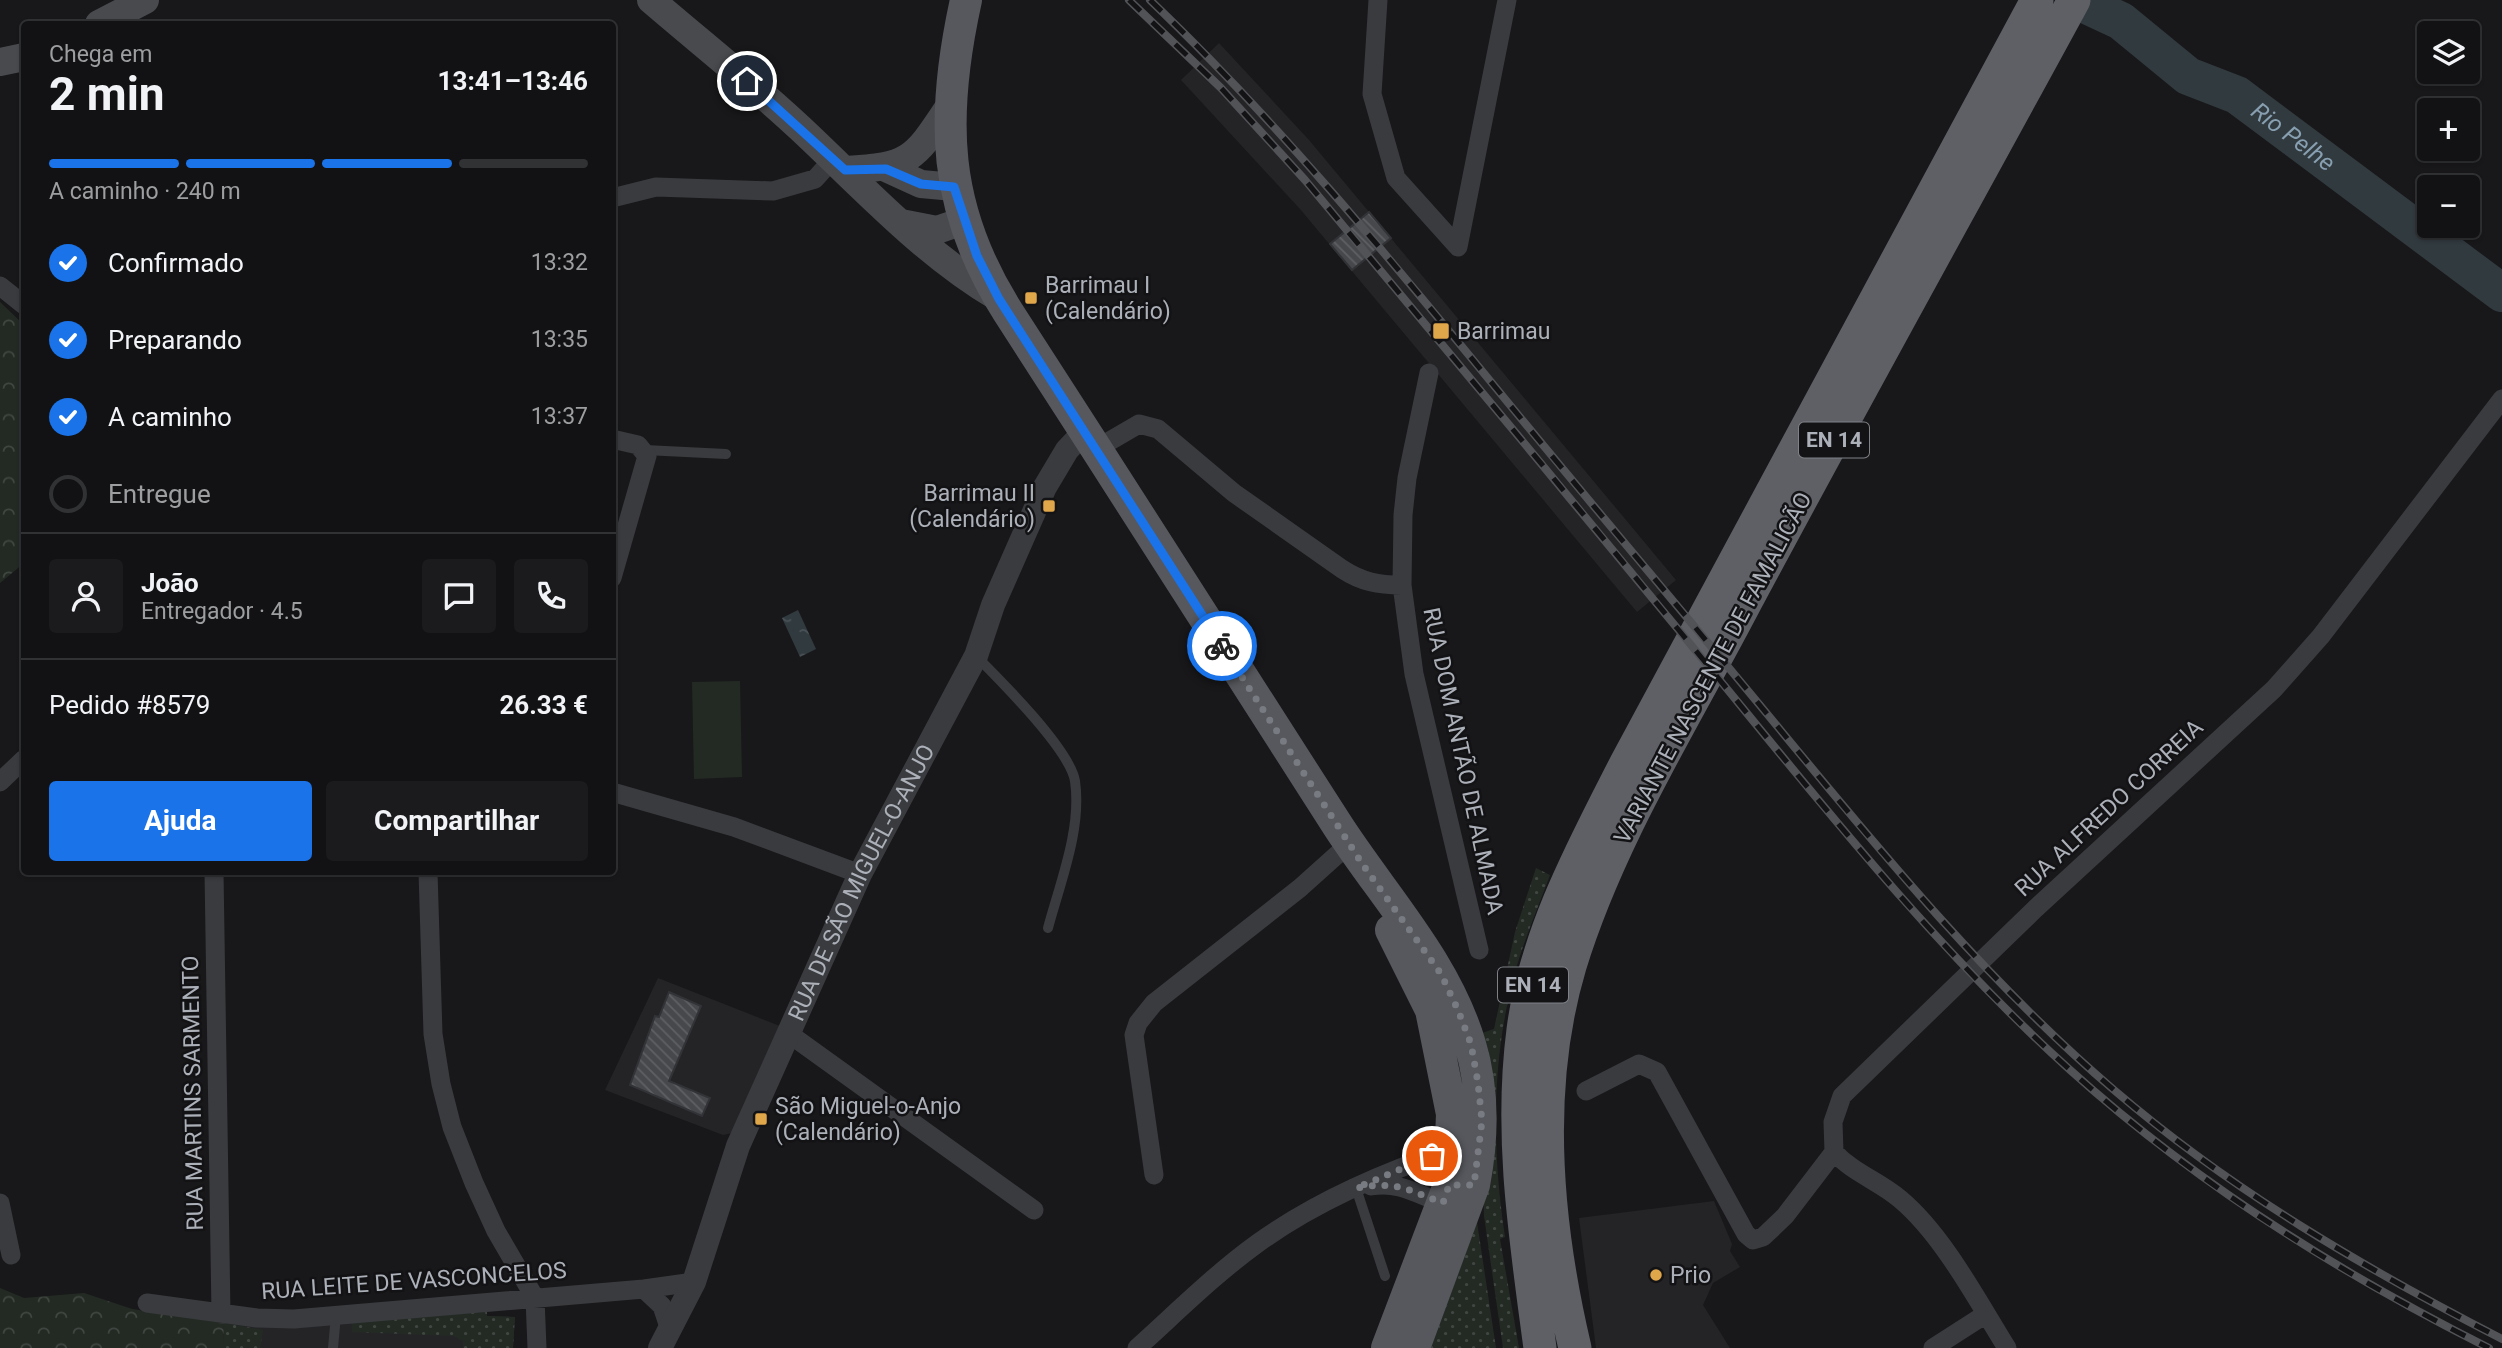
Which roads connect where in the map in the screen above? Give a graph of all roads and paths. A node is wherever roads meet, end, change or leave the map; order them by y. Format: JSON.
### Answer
{"nodes":[{"id":1,"x":145,"y":0,"type":"edge"},
{"id":2,"x":651,"y":0,"type":"edge"},
{"id":3,"x":966,"y":0,"type":"edge"},
{"id":4,"x":1378,"y":0,"type":"edge"},
{"id":5,"x":1507,"y":0,"type":"edge"},
{"id":6,"x":2037,"y":0,"type":"edge"},
{"id":7,"x":2074,"y":0,"type":"edge"},
{"id":8,"x":105,"y":21,"type":"edge"},
{"id":9,"x":21,"y":58,"type":"edge"},
{"id":10,"x":0,"y":62,"type":"edge"},
{"id":11,"x":951,"y":104,"type":"junction"},
{"id":12,"x":839,"y":165,"type":"junction"},
{"id":13,"x":886,"y":169,"type":"junction"},
{"id":14,"x":954,"y":187,"type":"junction"},
{"id":15,"x":616,"y":197,"type":"edge"},
{"id":16,"x":963,"y":221,"type":"junction"},
{"id":17,"x":901,"y":223,"type":"junction"},
{"id":18,"x":0,"y":286,"type":"edge"},
{"id":19,"x":999,"y":299,"type":"junction"},
{"id":20,"x":21,"y":303,"type":"edge"},
{"id":21,"x":1429,"y":373,"type":"dead end"},
{"id":22,"x":2502,"y":399,"type":"edge"},
{"id":23,"x":616,"y":439,"type":"edge"},
{"id":24,"x":1090,"y":440,"type":"junction"},
{"id":25,"x":645,"y":450,"type":"junction"},
{"id":26,"x":726,"y":454,"type":"dead end"},
{"id":27,"x":616,"y":565,"type":"edge"},
{"id":28,"x":1402,"y":585,"type":"junction"},
{"id":29,"x":976,"y":656,"type":"junction"},
{"id":30,"x":21,"y":762,"type":"edge"},
{"id":31,"x":0,"y":782,"type":"edge"},
{"id":32,"x":616,"y":793,"type":"edge"},
{"id":33,"x":1356,"y":854,"type":"junction"},
{"id":34,"x":860,"y":874,"type":"junction"},
{"id":35,"x":214,"y":875,"type":"edge"},
{"id":36,"x":428,"y":875,"type":"edge"},
{"id":37,"x":1586,"y":876,"type":"junction"},
{"id":38,"x":1048,"y":928,"type":"dead end"},
{"id":39,"x":1479,"y":950,"type":"dead end"},
{"id":40,"x":788,"y":1033,"type":"junction"},
{"id":41,"x":1586,"y":1091,"type":"dead end"},
{"id":42,"x":1450,"y":1150,"type":"junction"},
{"id":43,"x":1834,"y":1152,"type":"junction"},
{"id":44,"x":1154,"y":1175,"type":"dead end"},
{"id":45,"x":1356,"y":1188,"type":"junction"},
{"id":46,"x":1455,"y":1191,"type":"junction"},
{"id":47,"x":0,"y":1202,"type":"edge"},
{"id":48,"x":1034,"y":1210,"type":"dead end"},
{"id":49,"x":12,"y":1255,"type":"dead end"},
{"id":50,"x":1385,"y":1276,"type":"dead end"},
{"id":51,"x":694,"y":1282,"type":"junction"},
{"id":52,"x":644,"y":1289,"type":"junction"},
{"id":53,"x":535,"y":1298,"type":"junction"},
{"id":54,"x":147,"y":1303,"type":"dead end"},
{"id":55,"x":221,"y":1314,"type":"junction"},
{"id":56,"x":1986,"y":1314,"type":"junction"},
{"id":57,"x":336,"y":1315,"type":"junction"},
{"id":58,"x":665,"y":1339,"type":"edge"},
{"id":59,"x":334,"y":1348,"type":"edge"},
{"id":60,"x":537,"y":1348,"type":"edge"},
{"id":61,"x":1137,"y":1348,"type":"edge"},
{"id":62,"x":1387,"y":1348,"type":"edge"},
{"id":63,"x":1414,"y":1348,"type":"edge"},
{"id":64,"x":1541,"y":1348,"type":"edge"},
{"id":65,"x":1575,"y":1348,"type":"edge"},
{"id":66,"x":1933,"y":1348,"type":"edge"},
{"id":67,"x":2007,"y":1348,"type":"edge"}],
"edges":[{"from":1,"to":8,"type":"main road"},
{"from":2,"to":12,"type":"main road"},
{"from":3,"to":11,"type":"main road"},
{"from":4,"to":5,"type":"street"},
{"from":6,"to":37,"type":"highway","name":"VARIANTE NASCENTE DE FAMALICÃO","number":"EN 14"},
{"from":7,"to":37,"type":"highway","name":"VARIANTE NASCENTE DE FAMALICÃO","number":"EN 14"},
{"from":9,"to":10,"type":"main road"},
{"from":11,"to":13,"type":"main road"},
{"from":11,"to":14,"type":"main road"},
{"from":12,"to":13,"type":"main road"},
{"from":12,"to":15,"type":"street"},
{"from":12,"to":17,"type":"main road"},
{"from":13,"to":14,"type":"main road"},
{"from":14,"to":16,"type":"main road"},
{"from":16,"to":17,"type":"main road"},
{"from":16,"to":19,"type":"main road"},
{"from":17,"to":19,"type":"main road"},
{"from":18,"to":20,"type":"street"},
{"from":19,"to":24,"type":"main road"},
{"from":21,"to":28,"type":"street","name":"RUA DOM ANTÃO DE ALMADA"},
{"from":22,"to":43,"type":"street","name":"RUA ALFREDO CORREIA"},
{"from":23,"to":25,"type":"street"},
{"from":24,"to":28,"type":"street"},
{"from":24,"to":29,"type":"street","name":"RUA DE SÃO MIGUEL-O-ANJO"},
{"from":24,"to":33,"type":"main road"},
{"from":25,"to":26,"type":"lane"},
{"from":25,"to":27,"type":"street"},
{"from":28,"to":39,"type":"street","name":"RUA DOM ANTÃO DE ALMADA"},
{"from":29,"to":34,"type":"street","name":"RUA DE SÃO MIGUEL-O-ANJO"},
{"from":29,"to":38,"type":"lane"},
{"from":30,"to":31,"type":"street"},
{"from":32,"to":34,"type":"street"},
{"from":33,"to":42,"type":"main road"},
{"from":33,"to":44,"type":"street"},
{"from":33,"to":46,"type":"main road"},
{"from":34,"to":40,"type":"street","name":"RUA DE SÃO MIGUEL-O-ANJO"},
{"from":35,"to":55,"type":"street","name":"RUA MARTINS SARMENTO"},
{"from":36,"to":53,"type":"street"},
{"from":37,"to":64,"type":"highway","name":"VARIANTE NASCENTE DE FAMALICÃO","number":"EN 14"},
{"from":37,"to":65,"type":"highway","name":"VARIANTE NASCENTE DE FAMALICÃO","number":"EN 14"},
{"from":40,"to":48,"type":"street"},
{"from":40,"to":51,"type":"street","name":"RUA DE SÃO MIGUEL-O-ANJO"},
{"from":41,"to":43,"type":"street"},
{"from":42,"to":45,"type":"street"},
{"from":42,"to":46,"type":"main road"},
{"from":43,"to":56,"type":"street"},
{"from":45,"to":46,"type":"street"},
{"from":45,"to":50,"type":"lane"},
{"from":45,"to":61,"type":"street"},
{"from":46,"to":62,"type":"main road"},
{"from":46,"to":63,"type":"main road"},
{"from":47,"to":49,"type":"street"},
{"from":51,"to":52,"type":"street","name":"RUA LEITE DE VASCONCELOS"},
{"from":51,"to":58,"type":"street","name":"RUA DE SÃO MIGUEL-O-ANJO"},
{"from":52,"to":53,"type":"street","name":"RUA LEITE DE VASCONCELOS"},
{"from":52,"to":58,"type":"street"},
{"from":53,"to":57,"type":"street","name":"RUA LEITE DE VASCONCELOS"},
{"from":53,"to":60,"type":"street"},
{"from":54,"to":55,"type":"street","name":"RUA LEITE DE VASCONCELOS"},
{"from":55,"to":57,"type":"street","name":"RUA LEITE DE VASCONCELOS"},
{"from":56,"to":66,"type":"street"},
{"from":56,"to":67,"type":"street"},
{"from":57,"to":59,"type":"lane"}]}
